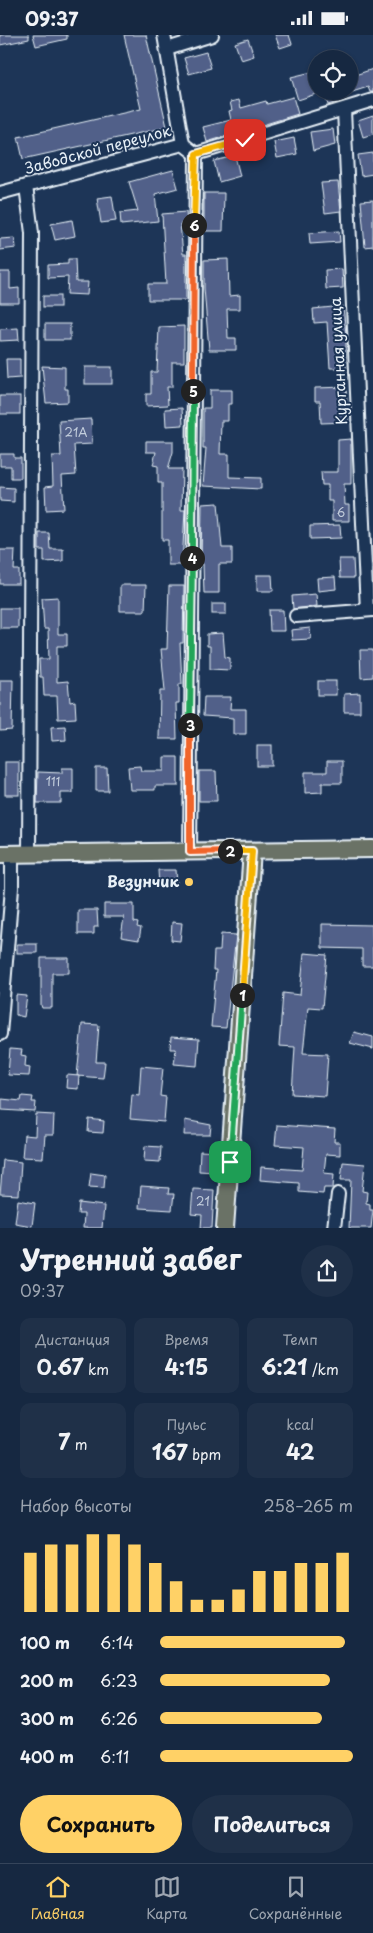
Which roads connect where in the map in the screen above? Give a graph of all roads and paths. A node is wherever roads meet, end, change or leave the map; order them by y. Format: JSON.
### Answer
{"nodes":[{"id":1,"x":164,"y":35,"type":"edge"},
{"id":2,"x":212,"y":35,"type":"edge"},
{"id":3,"x":167,"y":49,"type":"junction"},
{"id":4,"x":373,"y":99,"type":"edge"},
{"id":5,"x":344,"y":110,"type":"junction"},
{"id":6,"x":183,"y":144,"type":"junction"},
{"id":7,"x":196,"y":154,"type":"junction"},
{"id":8,"x":26,"y":186,"type":"junction"},
{"id":9,"x":0,"y":193,"type":"edge"},
{"id":10,"x":370,"y":610,"type":"edge"},
{"id":11,"x":296,"y":617,"type":"dead end"},
{"id":12,"x":373,"y":849,"type":"edge"},
{"id":13,"x":252,"y":851,"type":"junction"},
{"id":14,"x":190,"y":852,"type":"junction"},
{"id":15,"x":29,"y":853,"type":"junction"},
{"id":16,"x":6,"y":854,"type":"edge"},
{"id":17,"x":0,"y":1034,"type":"edge"},
{"id":18,"x":338,"y":1194,"type":"dead end"},
{"id":19,"x":225,"y":1228,"type":"edge"},
{"id":20,"x":334,"y":1228,"type":"edge"}],
"edges":[{"from":1,"to":3,"type":"street"},
{"from":2,"to":3,"type":"street"},
{"from":3,"to":6,"type":"street"},
{"from":4,"to":5,"type":"street"},
{"from":5,"to":7,"type":"street"},
{"from":5,"to":10,"type":"street","name":"Курганная улица"},
{"from":6,"to":7,"type":"street","name":"Заводской переулок"},
{"from":6,"to":8,"type":"street","name":"Заводской переулок"},
{"from":7,"to":14,"type":"street"},
{"from":8,"to":9,"type":"street","name":"Заводской переулок"},
{"from":8,"to":15,"type":"street"},
{"from":10,"to":11,"type":"street"},
{"from":12,"to":13,"type":"main road"},
{"from":13,"to":14,"type":"main road"},
{"from":13,"to":19,"type":"main road"},
{"from":14,"to":15,"type":"main road"},
{"from":15,"to":16,"type":"main road"},
{"from":16,"to":17,"type":"street"},
{"from":18,"to":20,"type":"street"}]}
